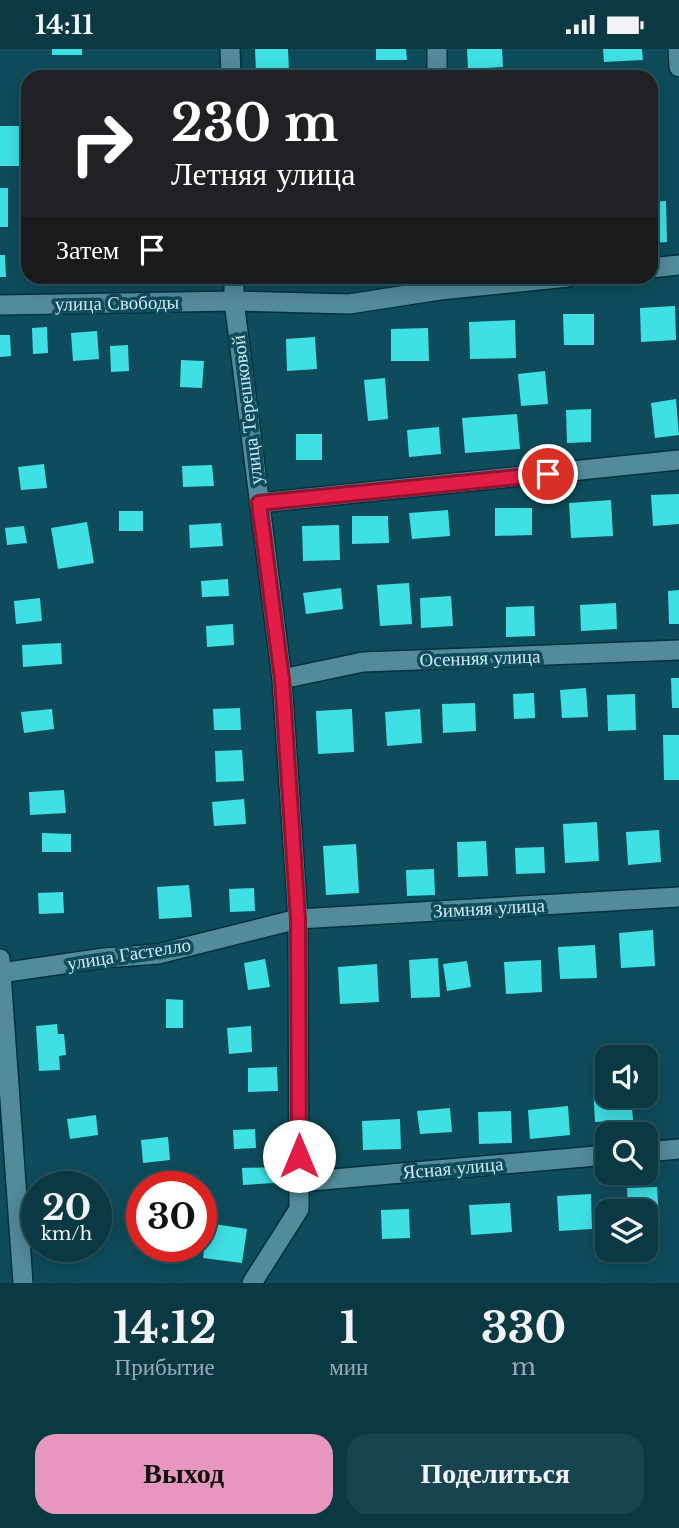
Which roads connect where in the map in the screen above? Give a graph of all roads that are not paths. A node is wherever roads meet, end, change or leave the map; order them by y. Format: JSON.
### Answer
{"nodes":[{"id":1,"x":230,"y":49,"type":"edge"},
{"id":2,"x":437,"y":49,"type":"edge"},
{"id":3,"x":678,"y":49,"type":"edge"},
{"id":4,"x":679,"y":67,"type":"edge"},
{"id":5,"x":231,"y":70,"type":"edge"},
{"id":6,"x":437,"y":70,"type":"edge"},
{"id":7,"x":679,"y":265,"type":"edge"},
{"id":8,"x":658,"y":267,"type":"edge"},
{"id":9,"x":234,"y":284,"type":"edge"},
{"id":10,"x":436,"y":284,"type":"edge"},
{"id":11,"x":234,"y":301,"type":"junction"},
{"id":12,"x":0,"y":305,"type":"edge"},
{"id":13,"x":679,"y":460,"type":"edge"},
{"id":14,"x":259,"y":503,"type":"junction"},
{"id":15,"x":679,"y":650,"type":"edge"},
{"id":16,"x":282,"y":679,"type":"junction"},
{"id":17,"x":679,"y":897,"type":"edge"},
{"id":18,"x":298,"y":919,"type":"junction"},
{"id":19,"x":1,"y":969,"type":"edge"},
{"id":20,"x":679,"y":1149,"type":"edge"},
{"id":21,"x":658,"y":1151,"type":"edge"},
{"id":22,"x":595,"y":1156,"type":"edge"},
{"id":23,"x":299,"y":1182,"type":"junction"},
{"id":24,"x":23,"y":1283,"type":"edge"},
{"id":25,"x":252,"y":1283,"type":"edge"}],
"edges":[{"from":1,"to":5,"type":"street"},
{"from":2,"to":6,"type":"street"},
{"from":3,"to":4,"type":"street"},
{"from":7,"to":8,"type":"street"},
{"from":9,"to":11,"type":"street","name":"улица Терешковой"},
{"from":10,"to":11,"type":"street","name":"улица Свободы"},
{"from":11,"to":12,"type":"street","name":"улица Свободы"},
{"from":11,"to":14,"type":"street","name":"улица Терешковой"},
{"from":13,"to":14,"type":"street"},
{"from":14,"to":16,"type":"street","name":"улица Терешковой"},
{"from":15,"to":16,"type":"street","name":"Осенняя улица"},
{"from":16,"to":18,"type":"street","name":"улица Терешковой"},
{"from":17,"to":18,"type":"street","name":"Зимняя улица"},
{"from":18,"to":19,"type":"street","name":"улица Гастелло"},
{"from":18,"to":23,"type":"street","name":"улица Терешковой"},
{"from":19,"to":24,"type":"street"},
{"from":20,"to":21,"type":"street"},
{"from":22,"to":23,"type":"street","name":"Ясная улица"},
{"from":23,"to":25,"type":"street","name":"улица Терешковой"}]}
